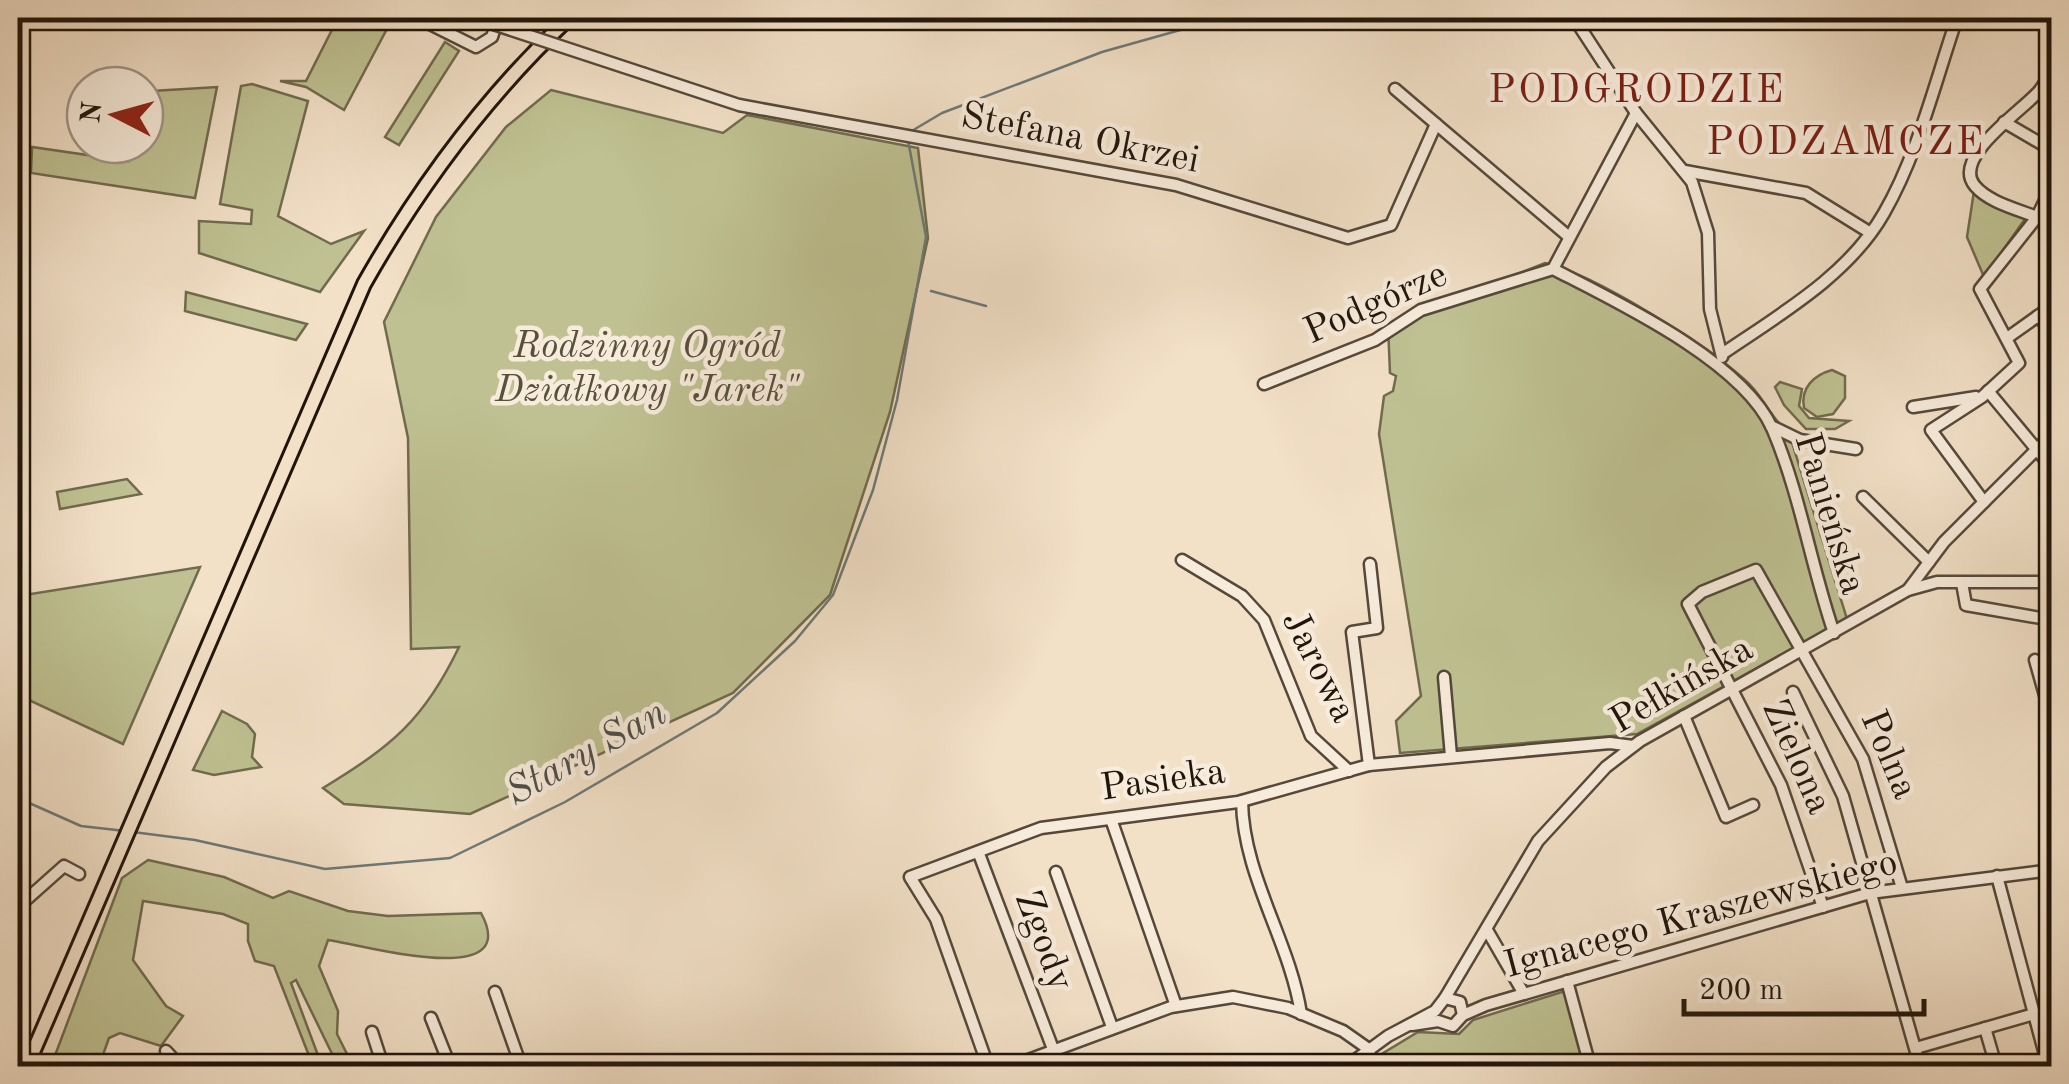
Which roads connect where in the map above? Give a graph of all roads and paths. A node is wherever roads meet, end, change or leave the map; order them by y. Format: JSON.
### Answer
{"nodes":[{"id":1,"x":418,"y":18,"type":"edge"},
{"id":2,"x":474,"y":18,"type":"edge"},
{"id":3,"x":498,"y":18,"type":"edge"},
{"id":4,"x":569,"y":18,"type":"edge"},
{"id":5,"x":1574,"y":18,"type":"edge"},
{"id":6,"x":1957,"y":18,"type":"edge"},
{"id":7,"x":2052,"y":70,"type":"edge"},
{"id":8,"x":1394,"y":89,"type":"dead end"},
{"id":9,"x":2041,"y":89,"type":"junction"},
{"id":10,"x":2052,"y":109,"type":"edge"},
{"id":11,"x":1636,"y":113,"type":"junction"},
{"id":12,"x":2004,"y":122,"type":"junction"},
{"id":13,"x":1436,"y":124,"type":"junction"},
{"id":14,"x":2052,"y":150,"type":"edge"},
{"id":15,"x":1685,"y":171,"type":"junction"},
{"id":16,"x":2052,"y":186,"type":"edge"},
{"id":17,"x":2037,"y":217,"type":"junction"},
{"id":18,"x":2052,"y":224,"type":"edge"},
{"id":19,"x":1869,"y":232,"type":"junction"},
{"id":20,"x":1568,"y":236,"type":"junction"},
{"id":21,"x":1553,"y":269,"type":"junction"},
{"id":22,"x":2052,"y":306,"type":"edge"},
{"id":23,"x":2038,"y":316,"type":"junction"},
{"id":24,"x":2052,"y":332,"type":"edge"},
{"id":25,"x":2007,"y":338,"type":"junction"},
{"id":26,"x":1722,"y":354,"type":"junction"},
{"id":27,"x":1724,"y":368,"type":"junction"},
{"id":28,"x":1264,"y":384,"type":"dead end"},
{"id":29,"x":1985,"y":393,"type":"junction"},
{"id":30,"x":1913,"y":407,"type":"dead end"},
{"id":31,"x":1770,"y":425,"type":"junction"},
{"id":32,"x":2052,"y":434,"type":"edge"},
{"id":33,"x":2037,"y":448,"type":"junction"},
{"id":34,"x":1856,"y":449,"type":"dead end"},
{"id":35,"x":2052,"y":468,"type":"edge"},
{"id":36,"x":1863,"y":497,"type":"dead end"},
{"id":37,"x":1984,"y":502,"type":"junction"},
{"id":38,"x":1182,"y":560,"type":"dead end"},
{"id":39,"x":1930,"y":562,"type":"junction"},
{"id":40,"x":1370,"y":564,"type":"dead end"},
{"id":41,"x":1756,"y":570,"type":"joint"},
{"id":42,"x":2052,"y":582,"type":"edge"},
{"id":43,"x":1962,"y":583,"type":"junction"},
{"id":44,"x":1908,"y":590,"type":"junction"},
{"id":45,"x":2052,"y":620,"type":"edge"},
{"id":46,"x":1834,"y":632,"type":"junction"},
{"id":47,"x":1805,"y":650,"type":"junction"},
{"id":48,"x":2035,"y":660,"type":"dead end"},
{"id":49,"x":1444,"y":677,"type":"dead end"},
{"id":50,"x":1732,"y":689,"type":"junction"},
{"id":51,"x":1793,"y":692,"type":"dead end"},
{"id":52,"x":1684,"y":716,"type":"junction"},
{"id":53,"x":2052,"y":720,"type":"edge"},
{"id":54,"x":1595,"y":744,"type":"junction"},
{"id":55,"x":1633,"y":746,"type":"junction"},
{"id":56,"x":1452,"y":756,"type":"junction"},
{"id":57,"x":1369,"y":765,"type":"junction"},
{"id":58,"x":1606,"y":767,"type":"junction"},
{"id":59,"x":1350,"y":771,"type":"junction"},
{"id":60,"x":1242,"y":801,"type":"junction"},
{"id":61,"x":1753,"y":805,"type":"dead end"},
{"id":62,"x":1111,"y":818,"type":"junction"},
{"id":63,"x":979,"y":854,"type":"junction"},
{"id":64,"x":2052,"y":870,"type":"edge"},
{"id":65,"x":1056,"y":872,"type":"dead end"},
{"id":66,"x":79,"y":874,"type":"dead end"},
{"id":67,"x":1997,"y":876,"type":"junction"},
{"id":68,"x":1902,"y":888,"type":"junction"},
{"id":69,"x":1870,"y":893,"type":"junction"},
{"id":70,"x":1823,"y":906,"type":"junction"},
{"id":71,"x":18,"y":908,"type":"edge"},
{"id":72,"x":1488,"y":930,"type":"junction"},
{"id":73,"x":1567,"y":981,"type":"junction"},
{"id":74,"x":495,"y":992,"type":"dead end"},
{"id":75,"x":1524,"y":994,"type":"junction"},
{"id":76,"x":1457,"y":1005,"type":"junction"},
{"id":77,"x":1176,"y":1006,"type":"junction"},
{"id":78,"x":1302,"y":1014,"type":"junction"},
{"id":79,"x":2034,"y":1014,"type":"junction"},
{"id":80,"x":1437,"y":1016,"type":"junction"},
{"id":81,"x":431,"y":1018,"type":"dead end"},
{"id":82,"x":1112,"y":1027,"type":"junction"},
{"id":83,"x":1986,"y":1028,"type":"junction"},
{"id":84,"x":372,"y":1032,"type":"dead end"},
{"id":85,"x":1916,"y":1048,"type":"junction"},
{"id":86,"x":1053,"y":1049,"type":"junction"},
{"id":87,"x":166,"y":1050,"type":"dead end"},
{"id":88,"x":1370,"y":1050,"type":"junction"},
{"id":89,"x":27,"y":1066,"type":"edge"},
{"id":90,"x":180,"y":1066,"type":"edge"},
{"id":91,"x":383,"y":1066,"type":"edge"},
{"id":92,"x":450,"y":1066,"type":"edge"},
{"id":93,"x":521,"y":1066,"type":"edge"},
{"id":94,"x":988,"y":1066,"type":"edge"},
{"id":95,"x":1012,"y":1066,"type":"edge"},
{"id":96,"x":1347,"y":1066,"type":"edge"},
{"id":97,"x":1590,"y":1066,"type":"edge"},
{"id":98,"x":1920,"y":1066,"type":"edge"},
{"id":99,"x":1996,"y":1066,"type":"edge"},
{"id":100,"x":2048,"y":1066,"type":"edge"}],
"edges":[{"from":1,"to":3,"type":"street"},
{"from":2,"to":13,"type":"street","name":"Stefana Okrzei","bridge":true},
{"from":4,"to":89,"type":"main road"},
{"from":5,"to":11,"type":"street"},
{"from":6,"to":19,"type":"street"},
{"from":7,"to":9,"type":"street"},
{"from":8,"to":13,"type":"street"},
{"from":9,"to":10,"type":"street"},
{"from":9,"to":12,"type":"street"},
{"from":11,"to":15,"type":"street"},
{"from":11,"to":20,"type":"street"},
{"from":12,"to":14,"type":"street"},
{"from":12,"to":17,"type":"street"},
{"from":13,"to":20,"type":"street"},
{"from":15,"to":19,"type":"street"},
{"from":15,"to":26,"type":"street"},
{"from":16,"to":17,"type":"street"},
{"from":17,"to":18,"type":"street"},
{"from":17,"to":25,"type":"street"},
{"from":19,"to":26,"type":"street"},
{"from":20,"to":21,"type":"street"},
{"from":21,"to":27,"type":"street"},
{"from":21,"to":28,"type":"street","name":"Podgórze"},
{"from":22,"to":23,"type":"street"},
{"from":23,"to":24,"type":"street"},
{"from":23,"to":25,"type":"street"},
{"from":25,"to":29,"type":"street"},
{"from":26,"to":27,"type":"street"},
{"from":27,"to":31,"type":"street","name":"Panieńska"},
{"from":29,"to":30,"type":"street"},
{"from":29,"to":33,"type":"street"},
{"from":29,"to":37,"type":"street"},
{"from":31,"to":34,"type":"street"},
{"from":31,"to":46,"type":"street","name":"Panieńska"},
{"from":32,"to":33,"type":"street"},
{"from":33,"to":35,"type":"street"},
{"from":33,"to":37,"type":"street"},
{"from":36,"to":39,"type":"street"},
{"from":37,"to":39,"type":"street"},
{"from":38,"to":59,"type":"street","name":"Jarowa"},
{"from":39,"to":44,"type":"street"},
{"from":40,"to":57,"type":"street"},
{"from":41,"to":47,"type":"street","name":"Polna"},
{"from":41,"to":50,"type":"street","name":"Zielona"},
{"from":42,"to":43,"type":"street"},
{"from":43,"to":44,"type":"street"},
{"from":43,"to":45,"type":"street"},
{"from":44,"to":46,"type":"street","name":"Pełkińska"},
{"from":46,"to":47,"type":"street","name":"Pełkińska"},
{"from":47,"to":50,"type":"street","name":"Pełkińska"},
{"from":47,"to":68,"type":"street","name":"Polna"},
{"from":48,"to":53,"type":"street"},
{"from":49,"to":56,"type":"street"},
{"from":50,"to":52,"type":"street","name":"Pełkińska"},
{"from":50,"to":70,"type":"street","name":"Zielona"},
{"from":51,"to":69,"type":"street"},
{"from":52,"to":55,"type":"street","name":"Pełkińska"},
{"from":52,"to":61,"type":"street"},
{"from":54,"to":55,"type":"street","name":"Pasieka"},
{"from":54,"to":56,"type":"street","name":"Pasieka"},
{"from":54,"to":58,"type":"street"},
{"from":55,"to":58,"type":"street","name":"Pełkińska"},
{"from":56,"to":57,"type":"street","name":"Pasieka"},
{"from":57,"to":59,"type":"street","name":"Pasieka"},
{"from":58,"to":72,"type":"street","name":"Pełkińska"},
{"from":59,"to":60,"type":"street","name":"Pasieka"},
{"from":60,"to":62,"type":"street","name":"Pasieka"},
{"from":60,"to":78,"type":"street"},
{"from":62,"to":63,"type":"street","name":"Pasieka"},
{"from":62,"to":77,"type":"street"},
{"from":63,"to":86,"type":"street","name":"Zgody"},
{"from":63,"to":94,"type":"street","name":"Pasieka"},
{"from":64,"to":67,"type":"street","name":"Ignacego Kraszewskiego"},
{"from":65,"to":82,"type":"street"},
{"from":66,"to":71,"type":"street"},
{"from":67,"to":68,"type":"street","name":"Ignacego Kraszewskiego"},
{"from":67,"to":79,"type":"street"},
{"from":68,"to":69,"type":"street","name":"Ignacego Kraszewskiego"},
{"from":69,"to":70,"type":"street","name":"Ignacego Kraszewskiego"},
{"from":69,"to":85,"type":"street"},
{"from":70,"to":73,"type":"street","name":"Ignacego Kraszewskiego"},
{"from":72,"to":75,"type":"street"},
{"from":72,"to":76,"type":"street","name":"Pełkińska"},
{"from":73,"to":75,"type":"street","name":"Ignacego Kraszewskiego"},
{"from":73,"to":97,"type":"street"},
{"from":74,"to":93,"type":"street"},
{"from":75,"to":76,"type":"street","name":"Ignacego Kraszewskiego"},
{"from":76,"to":80,"type":"street","name":"Pełkińska"},
{"from":76,"to":80,"type":"street"},
{"from":77,"to":78,"type":"street"},
{"from":77,"to":82,"type":"street"},
{"from":78,"to":88,"type":"street"},
{"from":79,"to":83,"type":"street"},
{"from":79,"to":100,"type":"street"},
{"from":80,"to":88,"type":"street"},
{"from":81,"to":92,"type":"street"},
{"from":82,"to":86,"type":"street"},
{"from":83,"to":85,"type":"street"},
{"from":83,"to":99,"type":"street"},
{"from":84,"to":91,"type":"street"},
{"from":85,"to":98,"type":"street"},
{"from":86,"to":95,"type":"street"},
{"from":87,"to":90,"type":"street"},
{"from":88,"to":96,"type":"street"}]}
